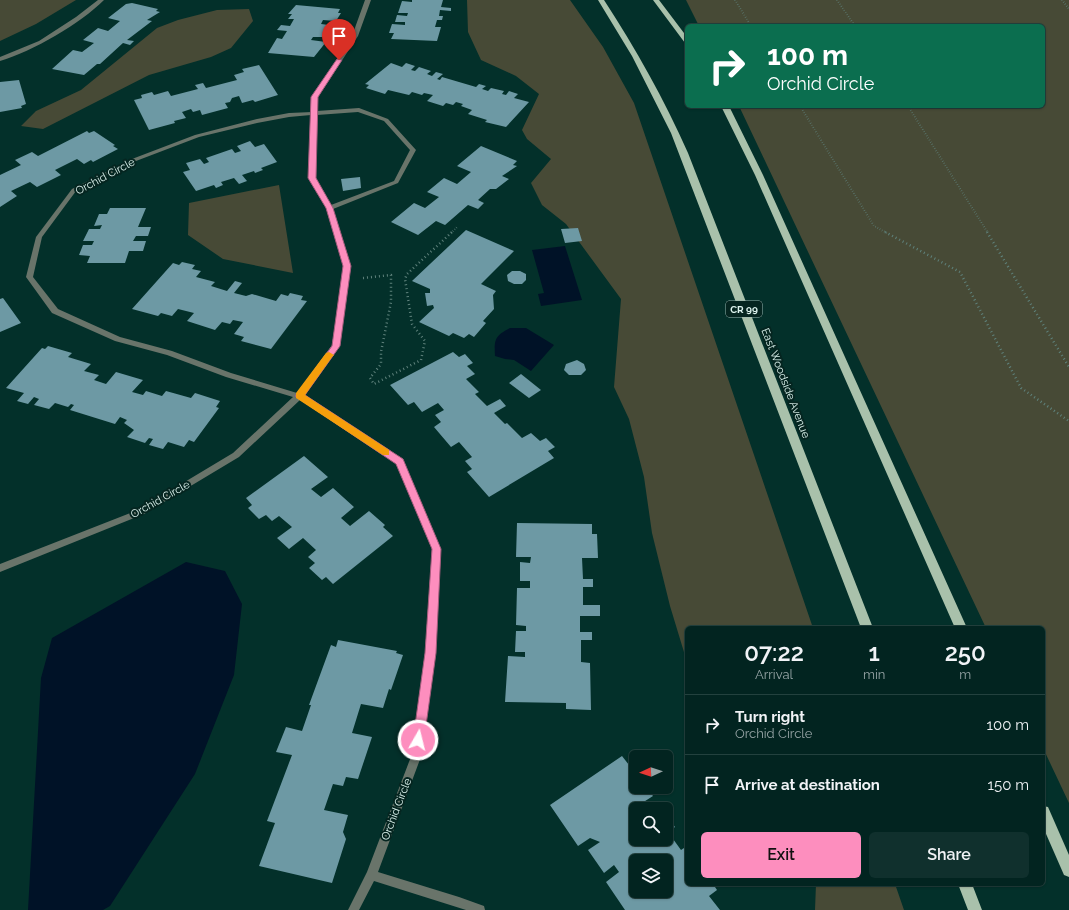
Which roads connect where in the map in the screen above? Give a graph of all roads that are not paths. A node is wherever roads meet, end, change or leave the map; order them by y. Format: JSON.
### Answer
{"nodes":[{"id":1,"x":101,"y":0,"type":"edge"},
{"id":2,"x":368,"y":0,"type":"edge"},
{"id":3,"x":601,"y":0,"type":"edge"},
{"id":4,"x":656,"y":0,"type":"edge"},
{"id":5,"x":685,"y":39,"type":"edge"},
{"id":6,"x":0,"y":59,"type":"edge"},
{"id":7,"x":727,"y":108,"type":"edge"},
{"id":8,"x":314,"y":113,"type":"junction"},
{"id":9,"x":329,"y":208,"type":"junction"},
{"id":10,"x":300,"y":396,"type":"junction"},
{"id":11,"x":0,"y":568,"type":"edge"},
{"id":12,"x":866,"y":626,"type":"edge"},
{"id":13,"x":960,"y":626,"type":"edge"},
{"id":14,"x":1045,"y":816,"type":"edge"},
{"id":15,"x":1069,"y":870,"type":"edge"},
{"id":16,"x":371,"y":876,"type":"junction"},
{"id":17,"x":966,"y":886,"type":"edge"},
{"id":18,"x":353,"y":910,"type":"edge"},
{"id":19,"x":480,"y":910,"type":"edge"},
{"id":20,"x":975,"y":910,"type":"edge"}],
"edges":[{"from":1,"to":6,"type":"street"},
{"from":2,"to":8,"type":"street","name":"Orchid Circle"},
{"from":3,"to":12,"type":"main road","name":"East Woodside Avenue","number":"CR 99"},
{"from":4,"to":5,"type":"main road"},
{"from":7,"to":13,"type":"main road"},
{"from":8,"to":9,"type":"street","name":"Orchid Circle"},
{"from":8,"to":9,"type":"street","name":"Orchid Circle"},
{"from":8,"to":10,"type":"street","name":"Orchid Circle"},
{"from":9,"to":10,"type":"street","name":"Orchid Circle"},
{"from":10,"to":11,"type":"street","name":"Orchid Circle"},
{"from":10,"to":16,"type":"street","name":"Orchid Circle"},
{"from":14,"to":15,"type":"main road"},
{"from":16,"to":18,"type":"street","name":"Orchid Circle"},
{"from":16,"to":19,"type":"street"},
{"from":17,"to":20,"type":"main road"}]}
